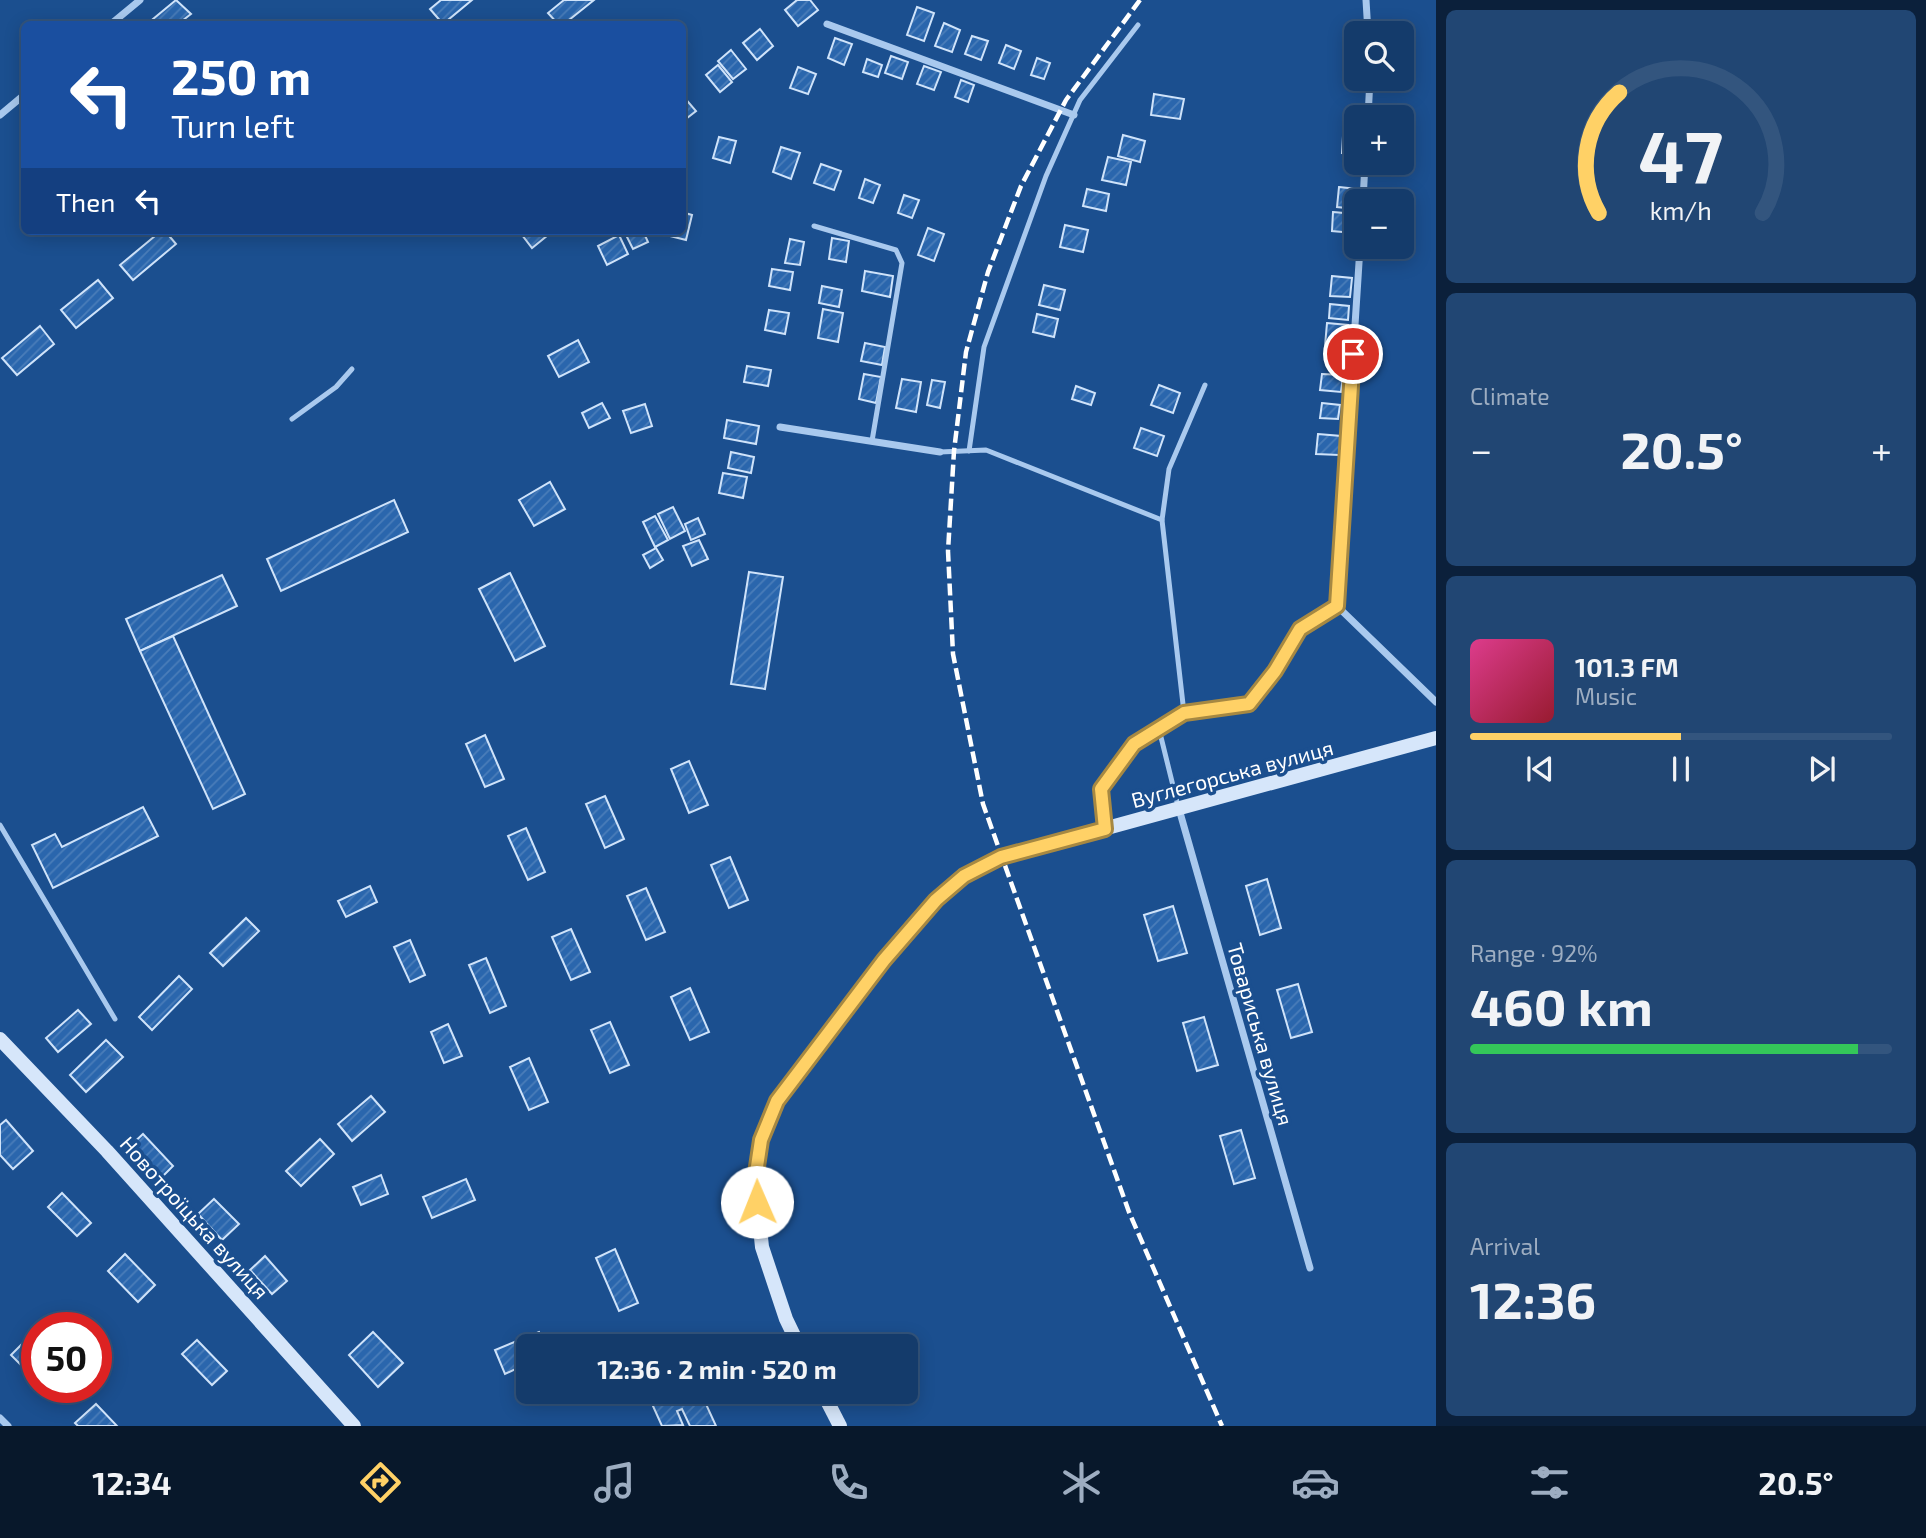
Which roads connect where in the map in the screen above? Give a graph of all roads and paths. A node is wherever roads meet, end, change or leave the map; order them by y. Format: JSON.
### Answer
{"nodes":[{"id":1,"x":140,"y":0,"type":"edge"},
{"id":2,"x":1366,"y":0,"type":"edge"},
{"id":3,"x":115,"y":21,"type":"edge"},
{"id":4,"x":1367,"y":21,"type":"edge"},
{"id":5,"x":827,"y":24,"type":"dead end"},
{"id":6,"x":1138,"y":25,"type":"dead end"},
{"id":7,"x":21,"y":98,"type":"edge"},
{"id":8,"x":0,"y":115,"type":"edge"},
{"id":9,"x":1073,"y":115,"type":"junction"},
{"id":10,"x":814,"y":226,"type":"dead end"},
{"id":11,"x":1359,"y":259,"type":"edge"},
{"id":12,"x":352,"y":369,"type":"dead end"},
{"id":13,"x":1205,"y":384,"type":"dead end"},
{"id":14,"x":292,"y":419,"type":"dead end"},
{"id":15,"x":780,"y":427,"type":"dead end"},
{"id":16,"x":872,"y":441,"type":"junction"},
{"id":17,"x":969,"y":451,"type":"junction"},
{"id":18,"x":940,"y":452,"type":"joint"},
{"id":19,"x":1162,"y":520,"type":"junction"},
{"id":20,"x":1337,"y":606,"type":"junction"},
{"id":21,"x":1436,"y":702,"type":"edge"},
{"id":22,"x":1184,"y":713,"type":"junction"},
{"id":23,"x":1159,"y":729,"type":"junction"},
{"id":24,"x":1436,"y":738,"type":"edge"},
{"id":25,"x":1179,"y":809,"type":"junction"},
{"id":26,"x":0,"y":825,"type":"edge"},
{"id":27,"x":1105,"y":829,"type":"junction"},
{"id":28,"x":115,"y":1019,"type":"dead end"},
{"id":29,"x":0,"y":1039,"type":"edge"},
{"id":30,"x":1310,"y":1268,"type":"dead end"},
{"id":31,"x":793,"y":1334,"type":"edge"},
{"id":32,"x":829,"y":1404,"type":"edge"},
{"id":33,"x":0,"y":1418,"type":"edge"},
{"id":34,"x":8,"y":1426,"type":"edge"},
{"id":35,"x":354,"y":1426,"type":"edge"},
{"id":36,"x":840,"y":1426,"type":"edge"}],
"edges":[{"from":1,"to":3,"type":"street"},
{"from":2,"to":4,"type":"street"},
{"from":5,"to":9,"type":"street"},
{"from":6,"to":9,"type":"lane"},
{"from":7,"to":8,"type":"street"},
{"from":9,"to":17,"type":"lane"},
{"from":10,"to":16,"type":"lane"},
{"from":11,"to":20,"type":"street"},
{"from":12,"to":14,"type":"lane"},
{"from":13,"to":19,"type":"lane"},
{"from":15,"to":16,"type":"street"},
{"from":16,"to":18,"type":"street"},
{"from":17,"to":18,"type":"lane"},
{"from":17,"to":19,"type":"lane"},
{"from":19,"to":22,"type":"lane"},
{"from":20,"to":21,"type":"street"},
{"from":20,"to":22,"type":"lane"},
{"from":22,"to":23,"type":"lane"},
{"from":23,"to":25,"type":"lane"},
{"from":23,"to":27,"type":"lane"},
{"from":24,"to":25,"type":"main road","name":"Вуглегорська вулиця"},
{"from":25,"to":27,"type":"main road","name":"Вуглегорська вулиця"},
{"from":25,"to":30,"type":"street","name":"Товариська вулиця"},
{"from":26,"to":28,"type":"lane"},
{"from":27,"to":31,"type":"main road","name":"Вуглегорська вулиця"},
{"from":29,"to":35,"type":"main road","name":"Новотроїцька вулиця"},
{"from":32,"to":36,"type":"main road"},
{"from":33,"to":34,"type":"street"}]}
